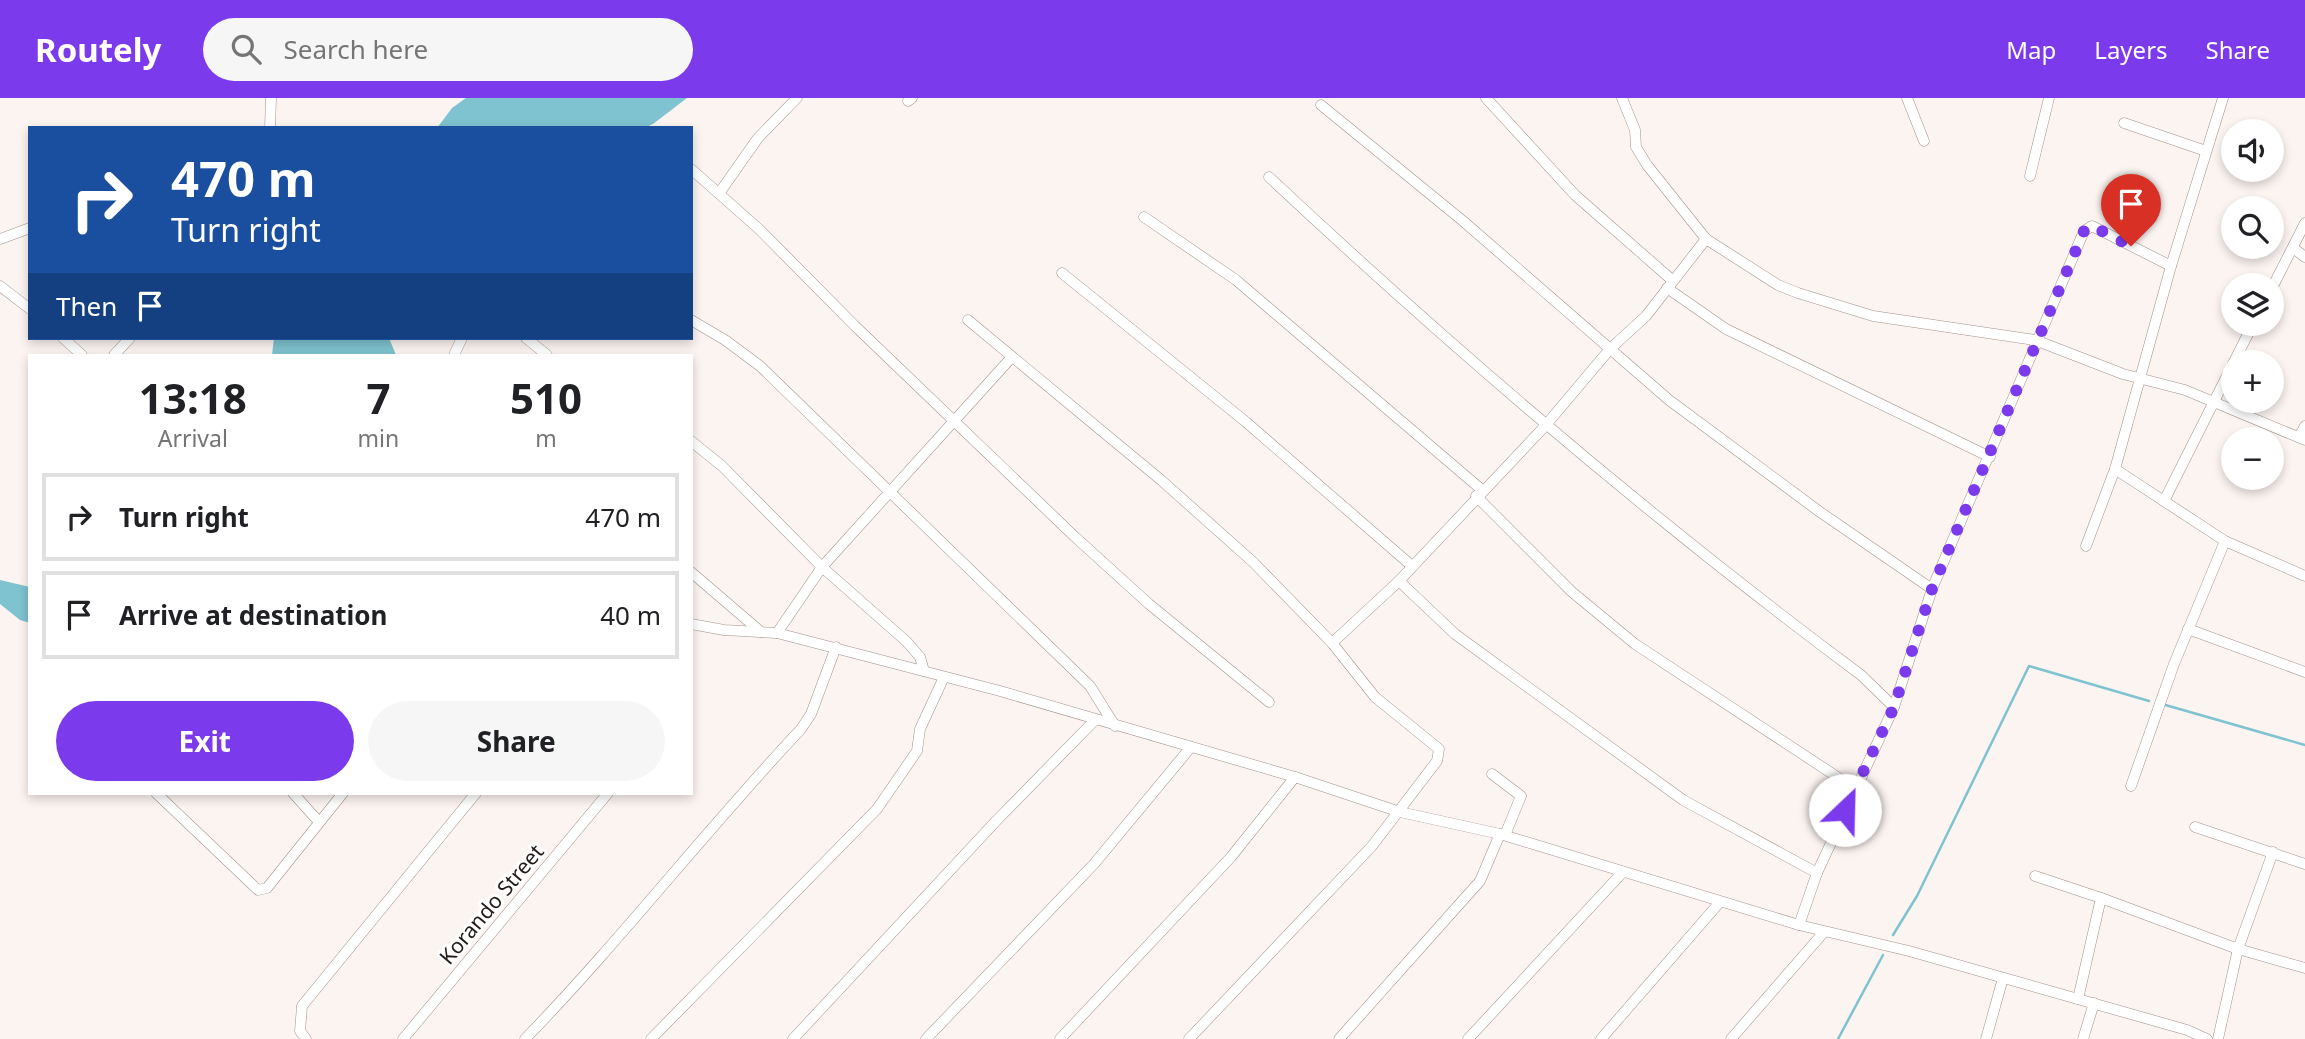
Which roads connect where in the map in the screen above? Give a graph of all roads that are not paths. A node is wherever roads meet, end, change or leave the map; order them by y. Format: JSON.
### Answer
{"nodes":[{"id":1,"x":271,"y":98,"type":"edge"},
{"id":2,"x":797,"y":98,"type":"edge"},
{"id":3,"x":1486,"y":98,"type":"edge"},
{"id":4,"x":1622,"y":98,"type":"edge"},
{"id":5,"x":1907,"y":98,"type":"edge"},
{"id":6,"x":2049,"y":98,"type":"edge"},
{"id":7,"x":2223,"y":98,"type":"edge"},
{"id":8,"x":1321,"y":105,"type":"dead end"},
{"id":9,"x":2124,"y":123,"type":"dead end"},
{"id":10,"x":270,"y":126,"type":"edge"},
{"id":11,"x":1924,"y":141,"type":"dead end"},
{"id":12,"x":2206,"y":151,"type":"junction"},
{"id":13,"x":693,"y":171,"type":"edge"},
{"id":14,"x":2030,"y":176,"type":"dead end"},
{"id":15,"x":1269,"y":177,"type":"dead end"},
{"id":16,"x":720,"y":192,"type":"junction"},
{"id":17,"x":1144,"y":217,"type":"dead end"},
{"id":18,"x":2305,"y":223,"type":"edge"},
{"id":19,"x":28,"y":229,"type":"edge"},
{"id":20,"x":0,"y":239,"type":"edge"},
{"id":21,"x":1706,"y":239,"type":"junction"},
{"id":22,"x":2292,"y":248,"type":"junction"},
{"id":23,"x":2305,"y":257,"type":"edge"},
{"id":24,"x":2171,"y":266,"type":"junction"},
{"id":25,"x":1062,"y":273,"type":"dead end"},
{"id":26,"x":2280,"y":273,"type":"edge"},
{"id":27,"x":1669,"y":284,"type":"junction"},
{"id":28,"x":0,"y":286,"type":"edge"},
{"id":29,"x":28,"y":307,"type":"edge"},
{"id":30,"x":968,"y":320,"type":"dead end"},
{"id":31,"x":693,"y":321,"type":"edge"},
{"id":32,"x":2247,"y":336,"type":"edge"},
{"id":33,"x":66,"y":340,"type":"edge"},
{"id":34,"x":128,"y":340,"type":"edge"},
{"id":35,"x":528,"y":340,"type":"edge"},
{"id":36,"x":2035,"y":340,"type":"junction"},
{"id":37,"x":1610,"y":349,"type":"junction"},
{"id":38,"x":81,"y":354,"type":"edge"},
{"id":39,"x":115,"y":354,"type":"edge"},
{"id":40,"x":546,"y":354,"type":"edge"},
{"id":41,"x":1011,"y":358,"type":"junction"},
{"id":42,"x":2142,"y":379,"type":"junction"},
{"id":43,"x":2213,"y":401,"type":"junction"},
{"id":44,"x":957,"y":421,"type":"junction"},
{"id":45,"x":1545,"y":426,"type":"junction"},
{"id":46,"x":2305,"y":426,"type":"edge"},
{"id":47,"x":2302,"y":438,"type":"edge"},
{"id":48,"x":693,"y":443,"type":"edge"},
{"id":49,"x":1990,"y":457,"type":"junction"},
{"id":50,"x":2115,"y":469,"type":"junction"},
{"id":51,"x":890,"y":493,"type":"junction"},
{"id":52,"x":1479,"y":493,"type":"junction"},
{"id":53,"x":2164,"y":501,"type":"junction"},
{"id":54,"x":2225,"y":541,"type":"junction"},
{"id":55,"x":2086,"y":546,"type":"dead end"},
{"id":56,"x":1412,"y":566,"type":"junction"},
{"id":57,"x":822,"y":567,"type":"junction"},
{"id":58,"x":693,"y":574,"type":"edge"},
{"id":59,"x":2305,"y":576,"type":"edge"},
{"id":60,"x":1399,"y":580,"type":"junction"},
{"id":61,"x":1932,"y":589,"type":"junction"},
{"id":62,"x":693,"y":624,"type":"edge"},
{"id":63,"x":2189,"y":629,"type":"junction"},
{"id":64,"x":761,"y":632,"type":"junction"},
{"id":65,"x":777,"y":632,"type":"junction"},
{"id":66,"x":1332,"y":643,"type":"junction"},
{"id":67,"x":836,"y":647,"type":"junction"},
{"id":68,"x":924,"y":671,"type":"junction"},
{"id":69,"x":2305,"y":672,"type":"edge"},
{"id":70,"x":944,"y":677,"type":"junction"},
{"id":71,"x":1269,"y":702,"type":"dead end"},
{"id":72,"x":1894,"y":707,"type":"junction"},
{"id":73,"x":1095,"y":720,"type":"junction"},
{"id":74,"x":1115,"y":726,"type":"junction"},
{"id":75,"x":1191,"y":747,"type":"junction"},
{"id":76,"x":1492,"y":774,"type":"dead end"},
{"id":77,"x":1295,"y":777,"type":"junction"},
{"id":78,"x":2131,"y":786,"type":"dead end"},
{"id":79,"x":1854,"y":788,"type":"junction"},
{"id":80,"x":158,"y":795,"type":"edge"},
{"id":81,"x":295,"y":795,"type":"edge"},
{"id":82,"x":341,"y":795,"type":"edge"},
{"id":83,"x":474,"y":795,"type":"edge"},
{"id":84,"x":606,"y":795,"type":"edge"},
{"id":85,"x":1400,"y":812,"type":"junction"},
{"id":86,"x":319,"y":822,"type":"junction"},
{"id":87,"x":2195,"y":827,"type":"dead end"},
{"id":88,"x":1502,"y":835,"type":"junction"},
{"id":89,"x":2273,"y":852,"type":"junction"},
{"id":90,"x":2305,"y":864,"type":"edge"},
{"id":91,"x":1622,"y":873,"type":"junction"},
{"id":92,"x":1817,"y":873,"type":"junction"},
{"id":93,"x":2035,"y":876,"type":"dead end"},
{"id":94,"x":2101,"y":898,"type":"junction"},
{"id":95,"x":1720,"y":902,"type":"junction"},
{"id":96,"x":1799,"y":925,"type":"junction"},
{"id":97,"x":1824,"y":932,"type":"junction"},
{"id":98,"x":2238,"y":948,"type":"junction"},
{"id":99,"x":2305,"y":968,"type":"edge"},
{"id":100,"x":2003,"y":978,"type":"junction"},
{"id":101,"x":2078,"y":999,"type":"junction"},
{"id":102,"x":2094,"y":1003,"type":"junction"},
{"id":103,"x":2185,"y":1034,"type":"edge"},
{"id":104,"x":306,"y":1039,"type":"edge"},
{"id":105,"x":403,"y":1039,"type":"edge"},
{"id":106,"x":525,"y":1039,"type":"edge"},
{"id":107,"x":651,"y":1039,"type":"edge"},
{"id":108,"x":793,"y":1039,"type":"edge"},
{"id":109,"x":926,"y":1039,"type":"edge"},
{"id":110,"x":1060,"y":1039,"type":"edge"},
{"id":111,"x":1189,"y":1039,"type":"edge"},
{"id":112,"x":1339,"y":1039,"type":"edge"},
{"id":113,"x":1468,"y":1039,"type":"edge"},
{"id":114,"x":1601,"y":1039,"type":"edge"},
{"id":115,"x":1731,"y":1039,"type":"edge"},
{"id":116,"x":1986,"y":1039,"type":"edge"},
{"id":117,"x":2083,"y":1039,"type":"edge"},
{"id":118,"x":2207,"y":1039,"type":"edge"},
{"id":119,"x":2218,"y":1039,"type":"edge"}],
"edges":[{"from":1,"to":10,"type":"street"},
{"from":2,"to":16,"type":"street"},
{"from":3,"to":27,"type":"street"},
{"from":4,"to":21,"type":"street"},
{"from":5,"to":11,"type":"street"},
{"from":6,"to":14,"type":"street"},
{"from":7,"to":12,"type":"street"},
{"from":8,"to":37,"type":"street"},
{"from":9,"to":12,"type":"street"},
{"from":12,"to":24,"type":"street"},
{"from":13,"to":16,"type":"street"},
{"from":15,"to":45,"type":"street"},
{"from":16,"to":44,"type":"street"},
{"from":17,"to":52,"type":"street"},
{"from":18,"to":22,"type":"street"},
{"from":19,"to":20,"type":"street"},
{"from":21,"to":27,"type":"street"},
{"from":21,"to":36,"type":"street"},
{"from":22,"to":23,"type":"street"},
{"from":22,"to":26,"type":"street"},
{"from":24,"to":36,"type":"street"},
{"from":24,"to":42,"type":"street"},
{"from":25,"to":56,"type":"street"},
{"from":27,"to":37,"type":"street"},
{"from":27,"to":49,"type":"street"},
{"from":28,"to":29,"type":"street"},
{"from":30,"to":41,"type":"street"},
{"from":31,"to":51,"type":"street"},
{"from":32,"to":43,"type":"street"},
{"from":33,"to":38,"type":"street"},
{"from":34,"to":39,"type":"street"},
{"from":35,"to":40,"type":"street"},
{"from":36,"to":42,"type":"street"},
{"from":36,"to":49,"type":"street"},
{"from":37,"to":45,"type":"street"},
{"from":37,"to":61,"type":"street"},
{"from":41,"to":44,"type":"street"},
{"from":41,"to":66,"type":"street"},
{"from":42,"to":43,"type":"street"},
{"from":42,"to":50,"type":"street"},
{"from":43,"to":47,"type":"street"},
{"from":43,"to":53,"type":"street"},
{"from":44,"to":51,"type":"street"},
{"from":44,"to":71,"type":"street"},
{"from":45,"to":52,"type":"street"},
{"from":45,"to":72,"type":"street"},
{"from":46,"to":47,"type":"street"},
{"from":48,"to":57,"type":"street"},
{"from":49,"to":61,"type":"street"},
{"from":50,"to":53,"type":"street"},
{"from":50,"to":55,"type":"street"},
{"from":51,"to":57,"type":"street"},
{"from":51,"to":74,"type":"street"},
{"from":52,"to":56,"type":"street"},
{"from":52,"to":79,"type":"street"},
{"from":53,"to":54,"type":"street"},
{"from":54,"to":59,"type":"street"},
{"from":54,"to":63,"type":"street"},
{"from":56,"to":60,"type":"street"},
{"from":57,"to":65,"type":"street"},
{"from":57,"to":68,"type":"street"},
{"from":58,"to":64,"type":"street"},
{"from":60,"to":66,"type":"street"},
{"from":60,"to":92,"type":"street"},
{"from":61,"to":72,"type":"street"},
{"from":62,"to":64,"type":"street"},
{"from":63,"to":69,"type":"street"},
{"from":63,"to":78,"type":"street"},
{"from":64,"to":65,"type":"street"},
{"from":65,"to":67,"type":"street"},
{"from":66,"to":85,"type":"street"},
{"from":67,"to":68,"type":"street"},
{"from":67,"to":106,"type":"street"},
{"from":68,"to":70,"type":"street"},
{"from":70,"to":73,"type":"street"},
{"from":70,"to":107,"type":"street"},
{"from":72,"to":79,"type":"street"},
{"from":73,"to":74,"type":"street"},
{"from":73,"to":108,"type":"street"},
{"from":74,"to":75,"type":"street"},
{"from":75,"to":77,"type":"street"},
{"from":75,"to":109,"type":"street"},
{"from":76,"to":88,"type":"street"},
{"from":77,"to":85,"type":"street"},
{"from":77,"to":110,"type":"street"},
{"from":79,"to":92,"type":"street"},
{"from":80,"to":86,"type":"street"},
{"from":81,"to":86,"type":"street"},
{"from":82,"to":86,"type":"street"},
{"from":83,"to":104,"type":"street"},
{"from":84,"to":105,"type":"street","name":"Korando Street"},
{"from":85,"to":88,"type":"street"},
{"from":85,"to":111,"type":"street"},
{"from":87,"to":89,"type":"street"},
{"from":88,"to":91,"type":"street"},
{"from":88,"to":112,"type":"street"},
{"from":89,"to":90,"type":"street"},
{"from":89,"to":98,"type":"street"},
{"from":91,"to":95,"type":"street"},
{"from":91,"to":113,"type":"street"},
{"from":92,"to":96,"type":"street"},
{"from":93,"to":94,"type":"street"},
{"from":94,"to":98,"type":"street"},
{"from":94,"to":101,"type":"street"},
{"from":95,"to":96,"type":"street"},
{"from":95,"to":114,"type":"street"},
{"from":96,"to":97,"type":"street"},
{"from":97,"to":100,"type":"street"},
{"from":97,"to":115,"type":"street"},
{"from":98,"to":99,"type":"street"},
{"from":98,"to":119,"type":"street"},
{"from":100,"to":101,"type":"street"},
{"from":100,"to":116,"type":"street"},
{"from":101,"to":102,"type":"street"},
{"from":102,"to":103,"type":"street"},
{"from":102,"to":117,"type":"street"},
{"from":103,"to":118,"type":"street"}]}
